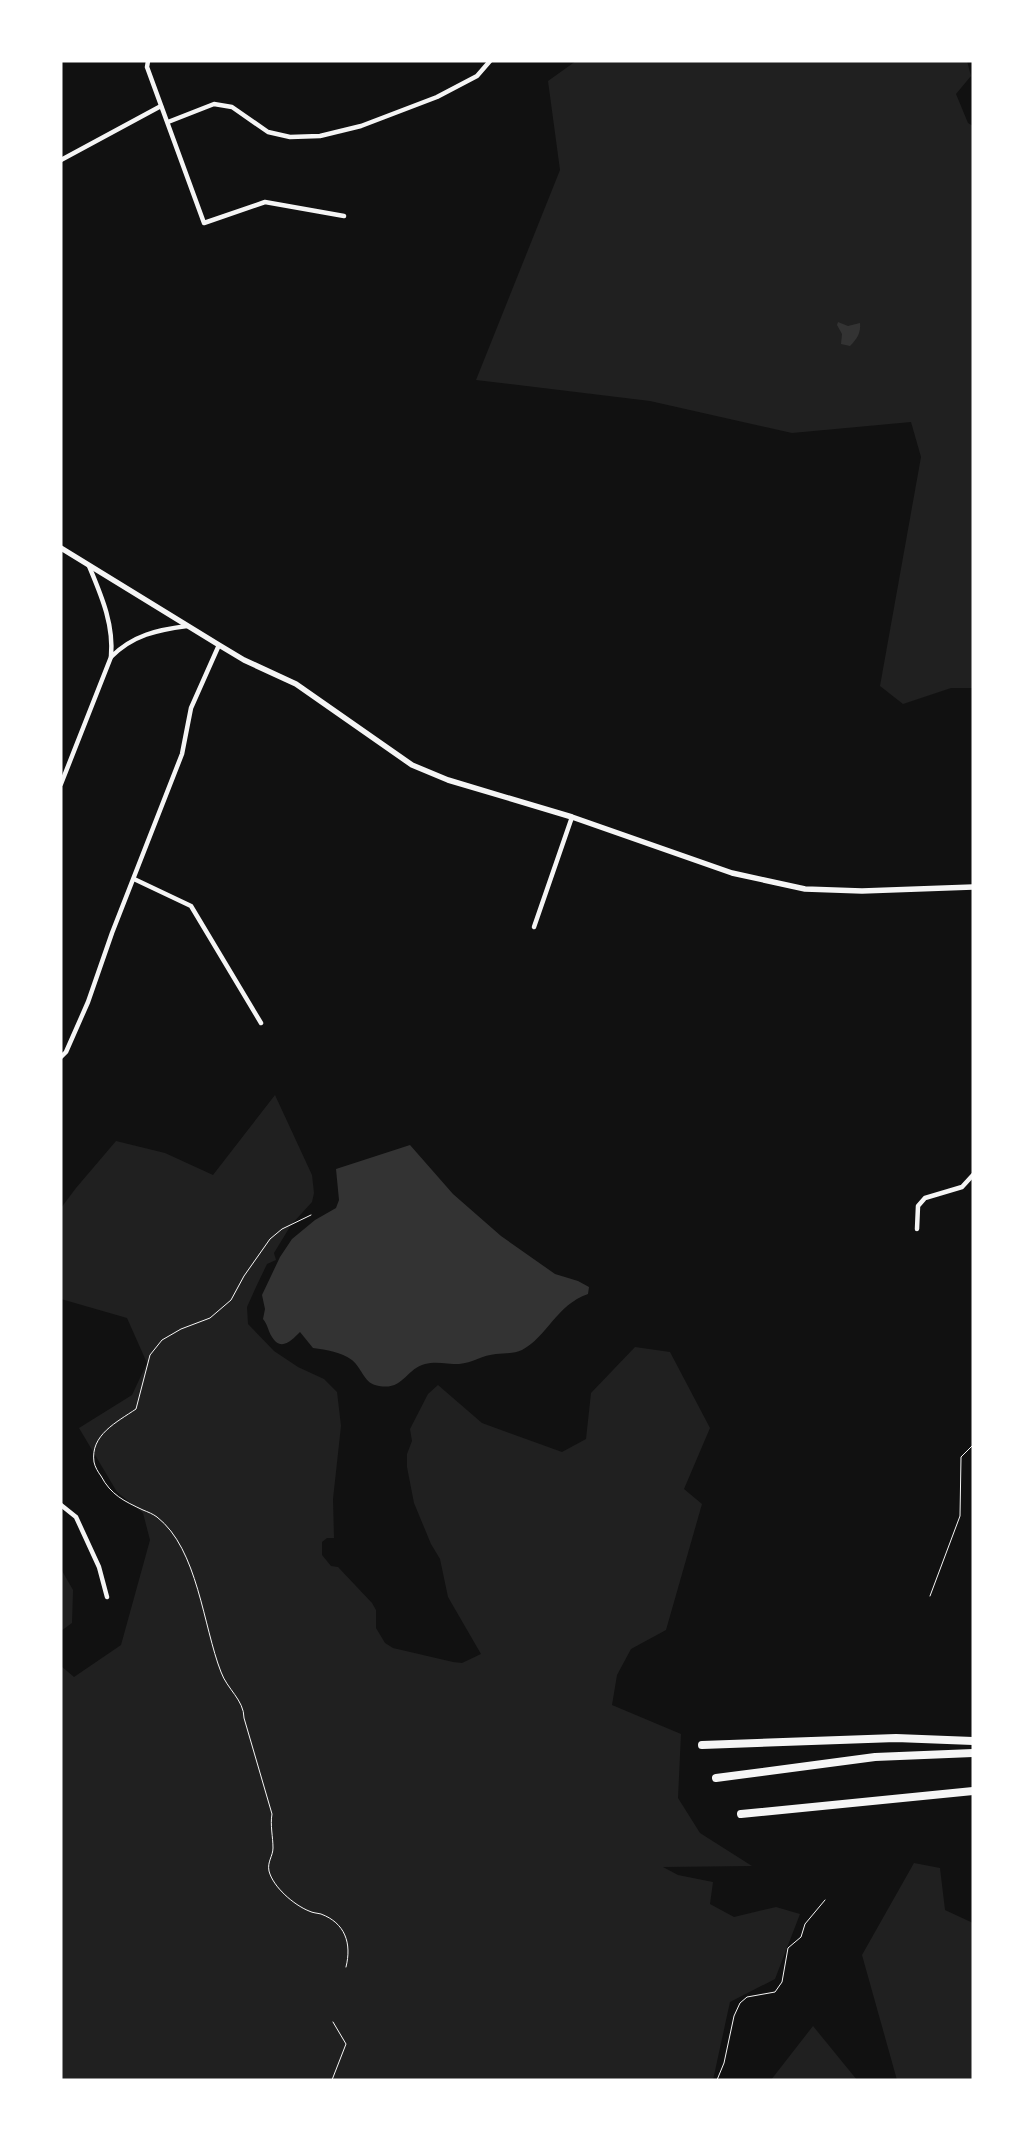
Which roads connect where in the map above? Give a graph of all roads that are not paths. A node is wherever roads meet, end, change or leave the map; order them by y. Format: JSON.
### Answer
{"nodes":[{"id":1,"x":148,"y":61,"type":"edge"},
{"id":2,"x":490,"y":61,"type":"edge"},
{"id":3,"x":161,"y":106,"type":"junction"},
{"id":4,"x":168,"y":122,"type":"junction"},
{"id":5,"x":61,"y":160,"type":"edge"},
{"id":6,"x":344,"y":216,"type":"dead end"},
{"id":7,"x":61,"y":548,"type":"edge"},
{"id":8,"x":89,"y":565,"type":"junction"},
{"id":9,"x":187,"y":626,"type":"junction"},
{"id":10,"x":218,"y":645,"type":"junction"},
{"id":11,"x":111,"y":656,"type":"junction"},
{"id":12,"x":61,"y":784,"type":"edge"},
{"id":13,"x":572,"y":817,"type":"junction"},
{"id":14,"x":134,"y":879,"type":"junction"},
{"id":15,"x":973,"y":887,"type":"edge"},
{"id":16,"x":534,"y":927,"type":"dead end"},
{"id":17,"x":260,"y":1023,"type":"dead end"},
{"id":18,"x":61,"y":1056,"type":"edge"},
{"id":19,"x":973,"y":1175,"type":"edge"},
{"id":20,"x":917,"y":1229,"type":"dead end"},
{"id":21,"x":61,"y":1505,"type":"edge"},
{"id":22,"x":107,"y":1597,"type":"dead end"},
{"id":23,"x":973,"y":1741,"type":"edge"},
{"id":24,"x":702,"y":1745,"type":"dead end"},
{"id":25,"x":966,"y":1753,"type":"edge"},
{"id":26,"x":716,"y":1778,"type":"dead end"},
{"id":27,"x":973,"y":1791,"type":"edge"},
{"id":28,"x":740,"y":1814,"type":"dead end"}],
"edges":[{"from":1,"to":3,"type":"street"},
{"from":2,"to":4,"type":"street"},
{"from":3,"to":4,"type":"street"},
{"from":3,"to":5,"type":"street"},
{"from":4,"to":6,"type":"street"},
{"from":7,"to":8,"type":"street"},
{"from":8,"to":9,"type":"street"},
{"from":8,"to":11,"type":"street"},
{"from":9,"to":10,"type":"street"},
{"from":9,"to":11,"type":"street"},
{"from":10,"to":13,"type":"street"},
{"from":10,"to":14,"type":"street"},
{"from":11,"to":12,"type":"street"},
{"from":13,"to":15,"type":"street"},
{"from":13,"to":16,"type":"street"},
{"from":14,"to":17,"type":"street"},
{"from":14,"to":18,"type":"street"},
{"from":19,"to":20,"type":"street"},
{"from":21,"to":22,"type":"street"},
{"from":23,"to":24,"type":"highway"},
{"from":25,"to":26,"type":"highway"},
{"from":27,"to":28,"type":"highway"}]}
